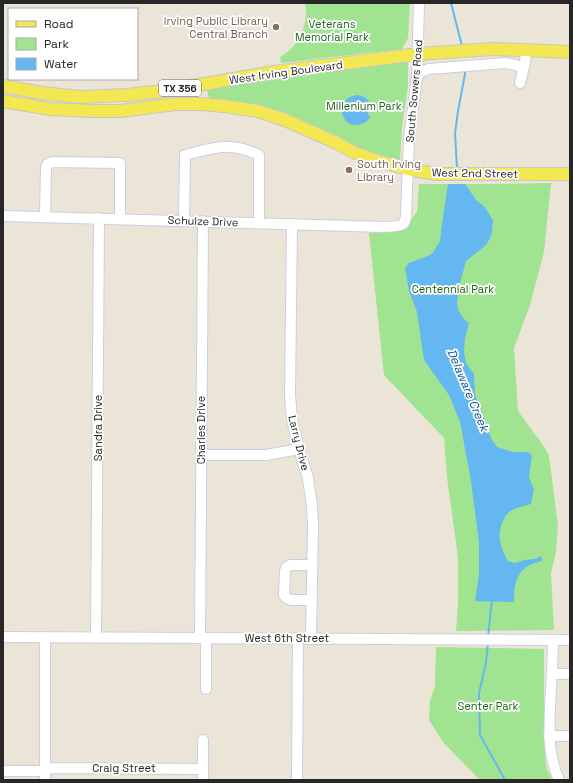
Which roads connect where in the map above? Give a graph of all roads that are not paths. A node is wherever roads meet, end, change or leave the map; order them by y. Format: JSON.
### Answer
{"nodes":[{"id":1,"x":419,"y":3,"type":"edge"},
{"id":2,"x":526,"y":50,"type":"junction"},
{"id":3,"x":570,"y":52,"type":"edge"},
{"id":4,"x":418,"y":54,"type":"junction"},
{"id":5,"x":524,"y":69,"type":"junction"},
{"id":6,"x":417,"y":76,"type":"junction"},
{"id":7,"x":520,"y":83,"type":"dead end"},
{"id":8,"x":197,"y":85,"type":"junction"},
{"id":9,"x":3,"y":86,"type":"edge"},
{"id":10,"x":3,"y":101,"type":"edge"},
{"id":11,"x":200,"y":104,"type":"junction"},
{"id":12,"x":408,"y":170,"type":"junction"},
{"id":13,"x":570,"y":174,"type":"edge"},
{"id":14,"x":3,"y":216,"type":"edge"},
{"id":15,"x":45,"y":217,"type":"junction"},
{"id":16,"x":99,"y":218,"type":"junction"},
{"id":17,"x":120,"y":219,"type":"junction"},
{"id":18,"x":184,"y":221,"type":"junction"},
{"id":19,"x":203,"y":221,"type":"junction"},
{"id":20,"x":259,"y":223,"type":"junction"},
{"id":21,"x":292,"y":224,"type":"junction"},
{"id":22,"x":402,"y":225,"type":"joint"},
{"id":23,"x":299,"y":448,"type":"junction"},
{"id":24,"x":201,"y":455,"type":"junction"},
{"id":25,"x":312,"y":565,"type":"junction"},
{"id":26,"x":312,"y":600,"type":"junction"},
{"id":27,"x":3,"y":637,"type":"edge"},
{"id":28,"x":45,"y":637,"type":"junction"},
{"id":29,"x":96,"y":637,"type":"junction"},
{"id":30,"x":203,"y":638,"type":"junction"},
{"id":31,"x":298,"y":638,"type":"junction"},
{"id":32,"x":311,"y":638,"type":"junction"},
{"id":33,"x":553,"y":640,"type":"junction"},
{"id":34,"x":570,"y":640,"type":"edge"},
{"id":35,"x":552,"y":674,"type":"junction"},
{"id":36,"x":570,"y":674,"type":"edge"},
{"id":37,"x":206,"y":689,"type":"dead end"},
{"id":38,"x":549,"y":736,"type":"junction"},
{"id":39,"x":570,"y":736,"type":"edge"},
{"id":40,"x":203,"y":740,"type":"dead end"},
{"id":41,"x":203,"y":769,"type":"junction"},
{"id":42,"x":3,"y":771,"type":"edge"},
{"id":43,"x":45,"y":773,"type":"edge"},
{"id":44,"x":203,"y":780,"type":"edge"},
{"id":45,"x":297,"y":780,"type":"edge"},
{"id":46,"x":559,"y":780,"type":"edge"}],
"edges":[{"from":1,"to":4,"type":"street","name":"South Sowers Road"},
{"from":2,"to":3,"type":"main road","name":"West Irving Boulevard"},
{"from":2,"to":4,"type":"main road","name":"West Irving Boulevard"},
{"from":2,"to":5,"type":"street"},
{"from":4,"to":6,"type":"street","name":"South Sowers Road"},
{"from":4,"to":8,"type":"main road","name":"West Irving Boulevard","number":"TX 356"},
{"from":5,"to":6,"type":"street"},
{"from":5,"to":7,"type":"street"},
{"from":6,"to":12,"type":"street","name":"South Sowers Road"},
{"from":8,"to":9,"type":"main road","name":"West Irving Boulevard","number":"TX 356"},
{"from":8,"to":11,"type":"main road"},
{"from":10,"to":11,"type":"main road","number":"TX 356"},
{"from":11,"to":12,"type":"main road","name":"West 2nd Street","number":"TX 356"},
{"from":12,"to":13,"type":"main road","name":"West 2nd Street"},
{"from":12,"to":22,"type":"street","name":"South Sowers Road"},
{"from":14,"to":15,"type":"street","name":"Schulze Drive"},
{"from":15,"to":16,"type":"street","name":"Schulze Drive"},
{"from":15,"to":17,"type":"street"},
{"from":16,"to":17,"type":"street","name":"Schulze Drive"},
{"from":16,"to":29,"type":"street","name":"Sandra Drive"},
{"from":17,"to":18,"type":"street","name":"Schulze Drive"},
{"from":18,"to":19,"type":"street","name":"Schulze Drive"},
{"from":18,"to":20,"type":"street"},
{"from":19,"to":20,"type":"street","name":"Schulze Drive"},
{"from":19,"to":24,"type":"street","name":"Charles Drive"},
{"from":20,"to":21,"type":"street","name":"Schulze Drive"},
{"from":21,"to":22,"type":"street","name":"Schulze Drive"},
{"from":21,"to":23,"type":"street","name":"Larry Drive"},
{"from":23,"to":24,"type":"street"},
{"from":23,"to":25,"type":"street","name":"Larry Drive"},
{"from":24,"to":30,"type":"street","name":"Charles Drive"},
{"from":25,"to":26,"type":"street","name":"Larry Drive"},
{"from":25,"to":26,"type":"street"},
{"from":26,"to":32,"type":"street","name":"Larry Drive"},
{"from":27,"to":28,"type":"street","name":"West 6th Street"},
{"from":28,"to":29,"type":"street","name":"West 6th Street"},
{"from":28,"to":43,"type":"street"},
{"from":29,"to":30,"type":"street","name":"West 6th Street"},
{"from":30,"to":31,"type":"street","name":"West 6th Street"},
{"from":30,"to":37,"type":"street","name":"Charles Drive"},
{"from":31,"to":32,"type":"street","name":"West 6th Street"},
{"from":31,"to":45,"type":"street"},
{"from":32,"to":33,"type":"street","name":"West 6th Street"},
{"from":33,"to":34,"type":"street","name":"West 6th Street"},
{"from":33,"to":35,"type":"street"},
{"from":35,"to":36,"type":"street"},
{"from":35,"to":38,"type":"street"},
{"from":38,"to":39,"type":"street"},
{"from":38,"to":46,"type":"street"},
{"from":40,"to":41,"type":"street"},
{"from":41,"to":43,"type":"street","name":"Craig Street"},
{"from":41,"to":44,"type":"street"},
{"from":42,"to":43,"type":"street","name":"Craig Street"}]}
